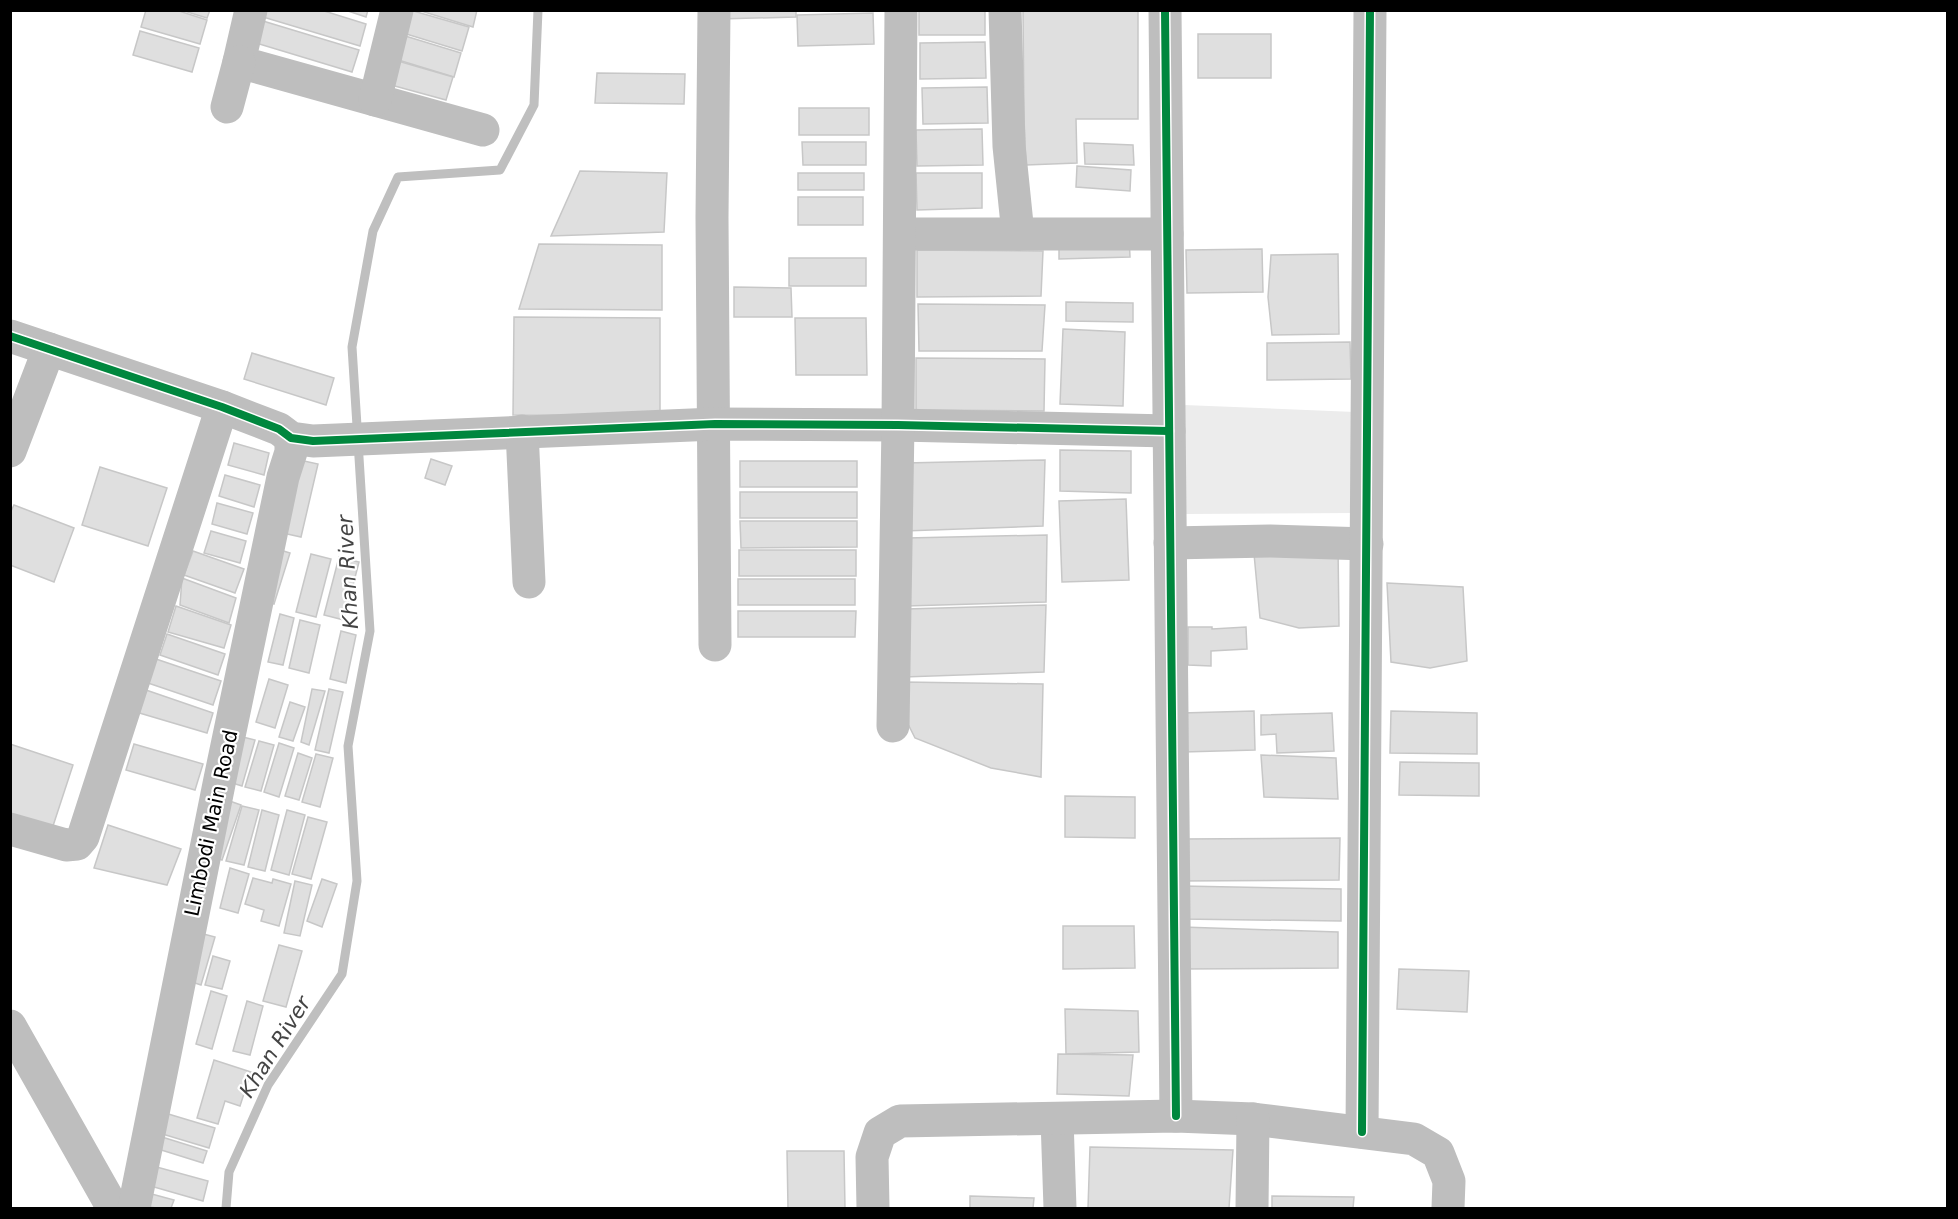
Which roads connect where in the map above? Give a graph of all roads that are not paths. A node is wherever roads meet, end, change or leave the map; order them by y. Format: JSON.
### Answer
{"nodes":[{"id":1,"x":251,"y":10,"type":"edge"},
{"id":2,"x":397,"y":10,"type":"edge"},
{"id":3,"x":714,"y":10,"type":"edge"},
{"id":4,"x":901,"y":10,"type":"edge"},
{"id":5,"x":1005,"y":10,"type":"edge"},
{"id":6,"x":1165,"y":10,"type":"edge"},
{"id":7,"x":1370,"y":10,"type":"edge"},
{"id":8,"x":239,"y":62,"type":"junction"},
{"id":9,"x":375,"y":100,"type":"junction"},
{"id":10,"x":227,"y":107,"type":"dead end"},
{"id":11,"x":483,"y":130,"type":"dead end"},
{"id":12,"x":900,"y":234,"type":"junction"},
{"id":13,"x":1018,"y":234,"type":"junction"},
{"id":14,"x":1167,"y":234,"type":"junction"},
{"id":15,"x":10,"y":336,"type":"edge"},
{"id":16,"x":50,"y":349,"type":"junction"},
{"id":17,"x":222,"y":407,"type":"junction"},
{"id":18,"x":715,"y":424,"type":"junction"},
{"id":19,"x":898,"y":425,"type":"junction"},
{"id":20,"x":522,"y":431,"type":"junction"},
{"id":21,"x":1169,"y":431,"type":"junction"},
{"id":22,"x":291,"y":438,"type":"junction"},
{"id":23,"x":10,"y":451,"type":"edge"},
{"id":24,"x":1170,"y":543,"type":"junction"},
{"id":25,"x":1367,"y":544,"type":"junction"},
{"id":26,"x":529,"y":582,"type":"dead end"},
{"id":27,"x":715,"y":645,"type":"dead end"},
{"id":28,"x":893,"y":726,"type":"dead end"},
{"id":29,"x":10,"y":829,"type":"edge"},
{"id":30,"x":10,"y":1026,"type":"edge"},
{"id":31,"x":1176,"y":1116,"type":"junction"},
{"id":32,"x":1057,"y":1119,"type":"junction"},
{"id":33,"x":1253,"y":1119,"type":"junction"},
{"id":34,"x":1362,"y":1132,"type":"junction"},
{"id":35,"x":112,"y":1209,"type":"edge"},
{"id":36,"x":134,"y":1209,"type":"edge"},
{"id":37,"x":873,"y":1209,"type":"edge"},
{"id":38,"x":1060,"y":1209,"type":"edge"},
{"id":39,"x":1252,"y":1209,"type":"edge"},
{"id":40,"x":1448,"y":1209,"type":"edge"}],
"edges":[{"from":1,"to":8,"type":"street"},
{"from":2,"to":9,"type":"street"},
{"from":3,"to":18,"type":"street"},
{"from":4,"to":12,"type":"street"},
{"from":5,"to":13,"type":"street"},
{"from":6,"to":14,"type":"street"},
{"from":7,"to":25,"type":"street"},
{"from":8,"to":9,"type":"street"},
{"from":8,"to":10,"type":"street"},
{"from":9,"to":11,"type":"street"},
{"from":12,"to":13,"type":"street"},
{"from":12,"to":19,"type":"street"},
{"from":13,"to":14,"type":"street"},
{"from":14,"to":21,"type":"street"},
{"from":15,"to":16,"type":"street"},
{"from":16,"to":17,"type":"street"},
{"from":16,"to":23,"type":"street"},
{"from":17,"to":22,"type":"street"},
{"from":17,"to":29,"type":"street"},
{"from":18,"to":19,"type":"street"},
{"from":18,"to":20,"type":"street"},
{"from":18,"to":27,"type":"street"},
{"from":19,"to":21,"type":"street"},
{"from":19,"to":28,"type":"street"},
{"from":20,"to":22,"type":"street"},
{"from":20,"to":26,"type":"street"},
{"from":21,"to":24,"type":"street"},
{"from":22,"to":36,"type":"street","name":"Limbodi Main Road"},
{"from":24,"to":25,"type":"street"},
{"from":24,"to":31,"type":"street"},
{"from":25,"to":34,"type":"street"},
{"from":30,"to":35,"type":"street"},
{"from":31,"to":32,"type":"street"},
{"from":31,"to":33,"type":"street"},
{"from":32,"to":37,"type":"street"},
{"from":32,"to":38,"type":"street"},
{"from":33,"to":34,"type":"street"},
{"from":33,"to":39,"type":"street"},
{"from":34,"to":40,"type":"street"}]}
